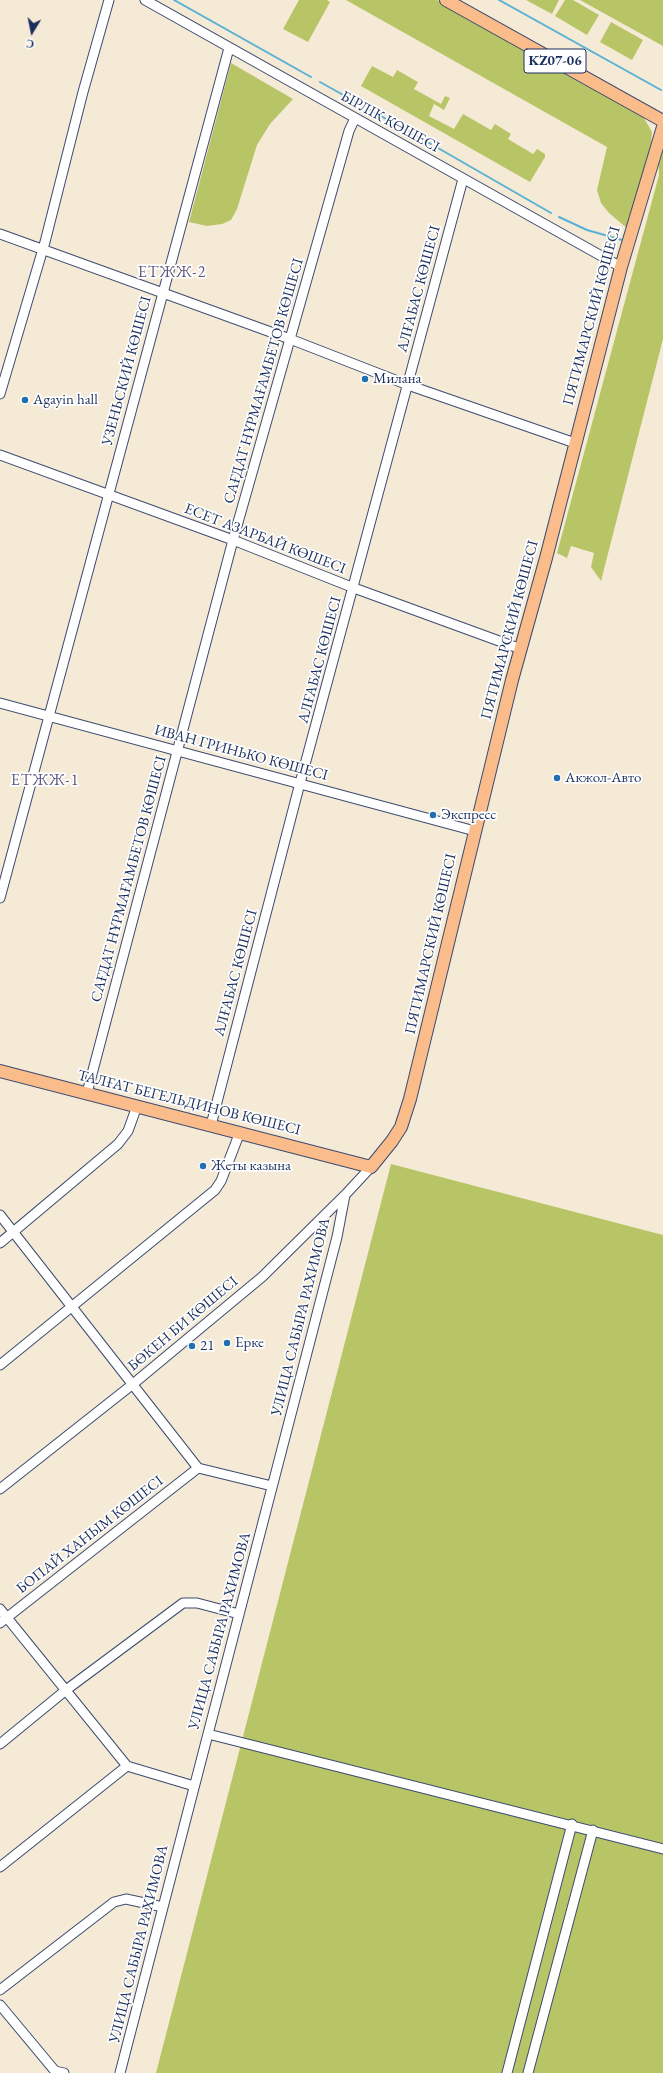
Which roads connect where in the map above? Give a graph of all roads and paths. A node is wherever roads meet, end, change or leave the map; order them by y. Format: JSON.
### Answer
{"nodes":[{"id":1,"x":109,"y":0,"type":"edge"},
{"id":2,"x":145,"y":0,"type":"edge"},
{"id":3,"x":446,"y":0,"type":"edge"},
{"id":4,"x":461,"y":0,"type":"edge"},
{"id":5,"x":229,"y":48,"type":"junction"},
{"id":6,"x":663,"y":113,"type":"edge"},
{"id":7,"x":355,"y":118,"type":"junction"},
{"id":8,"x":663,"y":121,"type":"edge"},
{"id":9,"x":663,"y":128,"type":"edge"},
{"id":10,"x":463,"y":178,"type":"junction"},
{"id":11,"x":0,"y":234,"type":"edge"},
{"id":12,"x":43,"y":249,"type":"junction"},
{"id":13,"x":621,"y":267,"type":"junction"},
{"id":14,"x":164,"y":293,"type":"junction"},
{"id":15,"x":290,"y":339,"type":"junction"},
{"id":16,"x":408,"y":385,"type":"junction"},
{"id":17,"x":0,"y":394,"type":"edge"},
{"id":18,"x":575,"y":443,"type":"junction"},
{"id":19,"x":0,"y":455,"type":"edge"},
{"id":20,"x":107,"y":496,"type":"junction"},
{"id":21,"x":233,"y":540,"type":"junction"},
{"id":22,"x":354,"y":588,"type":"junction"},
{"id":23,"x":521,"y":649,"type":"junction"},
{"id":24,"x":0,"y":703,"type":"edge"},
{"id":25,"x":49,"y":716,"type":"junction"},
{"id":26,"x":177,"y":750,"type":"junction"},
{"id":27,"x":300,"y":783,"type":"junction"},
{"id":28,"x":475,"y":831,"type":"junction"},
{"id":29,"x":0,"y":898,"type":"edge"},
{"id":30,"x":0,"y":1071,"type":"edge"},
{"id":31,"x":86,"y":1093,"type":"junction"},
{"id":32,"x":136,"y":1106,"type":"junction"},
{"id":33,"x":211,"y":1125,"type":"junction"},
{"id":34,"x":240,"y":1132,"type":"junction"},
{"id":35,"x":370,"y":1167,"type":"junction"},
{"id":36,"x":345,"y":1195,"type":"junction"},
{"id":37,"x":0,"y":1215,"type":"edge"},
{"id":38,"x":13,"y":1232,"type":"junction"},
{"id":39,"x":0,"y":1243,"type":"edge"},
{"id":40,"x":72,"y":1307,"type":"junction"},
{"id":41,"x":0,"y":1365,"type":"edge"},
{"id":42,"x":133,"y":1384,"type":"junction"},
{"id":43,"x":198,"y":1468,"type":"junction"},
{"id":44,"x":272,"y":1486,"type":"junction"},
{"id":45,"x":0,"y":1489,"type":"edge"},
{"id":46,"x":0,"y":1609,"type":"edge"},
{"id":47,"x":239,"y":1614,"type":"junction"},
{"id":48,"x":4,"y":1621,"type":"edge"},
{"id":49,"x":66,"y":1690,"type":"junction"},
{"id":50,"x":208,"y":1734,"type":"junction"},
{"id":51,"x":0,"y":1744,"type":"edge"},
{"id":52,"x":127,"y":1766,"type":"junction"},
{"id":53,"x":194,"y":1786,"type":"junction"},
{"id":54,"x":572,"y":1824,"type":"junction"},
{"id":55,"x":593,"y":1830,"type":"junction"},
{"id":56,"x":663,"y":1849,"type":"edge"},
{"id":57,"x":0,"y":1867,"type":"edge"},
{"id":58,"x":162,"y":1907,"type":"junction"},
{"id":59,"x":0,"y":1990,"type":"edge"},
{"id":60,"x":0,"y":2004,"type":"edge"},
{"id":61,"x":57,"y":2072,"type":"edge"},
{"id":62,"x":120,"y":2073,"type":"edge"},
{"id":63,"x":507,"y":2073,"type":"edge"},
{"id":64,"x":528,"y":2073,"type":"edge"}],
"edges":[{"from":1,"to":12,"type":"street"},
{"from":2,"to":5,"type":"street","name":"БІРЛІК КӨШЕСІ"},
{"from":3,"to":8,"type":"main road","number":"KZ07-06"},
{"from":4,"to":6,"type":"main road","number":"KZ07-06"},
{"from":5,"to":7,"type":"street","name":"БІРЛІК КӨШЕСІ"},
{"from":5,"to":14,"type":"street","name":"УЗЕНЬСКИЙ КӨШЕСІ"},
{"from":7,"to":10,"type":"street","name":"БІРЛІК КӨШЕСІ"},
{"from":7,"to":15,"type":"street","name":"САҒДАТ НҰРМАҒАМБЕТОВ КӨШЕСІ"},
{"from":9,"to":13,"type":"main road","name":"ПЯТИМАРСКИЙ КӨШЕСІ"},
{"from":10,"to":13,"type":"street","name":"БІРЛІК КӨШЕСІ"},
{"from":10,"to":16,"type":"street","name":"АЛҒАБАС КӨШЕСІ"},
{"from":11,"to":12,"type":"street"},
{"from":12,"to":14,"type":"street"},
{"from":12,"to":17,"type":"street"},
{"from":13,"to":18,"type":"main road","name":"ПЯТИМАРСКИЙ КӨШЕСІ"},
{"from":14,"to":15,"type":"street"},
{"from":14,"to":20,"type":"street","name":"УЗЕНЬСКИЙ КӨШЕСІ"},
{"from":15,"to":16,"type":"street"},
{"from":15,"to":21,"type":"street","name":"САҒДАТ НҰРМАҒАМБЕТОВ КӨШЕСІ"},
{"from":16,"to":18,"type":"street"},
{"from":16,"to":22,"type":"street","name":"АЛҒАБАС КӨШЕСІ"},
{"from":18,"to":23,"type":"main road","name":"ПЯТИМАРСКИЙ КӨШЕСІ"},
{"from":19,"to":20,"type":"street","name":"ЕСЕТ АЗАРБАЙ КӨШЕСІ"},
{"from":20,"to":21,"type":"street","name":"ЕСЕТ АЗАРБАЙ КӨШЕСІ"},
{"from":20,"to":25,"type":"street","name":"УЗЕНЬСКИЙ КӨШЕСІ"},
{"from":21,"to":22,"type":"street","name":"ЕСЕТ АЗАРБАЙ КӨШЕСІ"},
{"from":21,"to":26,"type":"street","name":"САҒДАТ НҰРМАҒАМБЕТОВ КӨШЕСІ"},
{"from":22,"to":23,"type":"street","name":"ЕСЕТ АЗАРБАЙ КӨШЕСІ"},
{"from":22,"to":27,"type":"street","name":"АЛҒАБАС КӨШЕСІ"},
{"from":23,"to":28,"type":"main road","name":"ПЯТИМАРСКИЙ КӨШЕСІ"},
{"from":24,"to":25,"type":"street","name":"ИВАН ГРИНЬКО КӨШЕСІ"},
{"from":25,"to":26,"type":"street","name":"ИВАН ГРИНЬКО КӨШЕСІ"},
{"from":25,"to":29,"type":"street","name":"УЗЕНЬСКИЙ КӨШЕСІ"},
{"from":26,"to":27,"type":"street","name":"ИВАН ГРИНЬКО КӨШЕСІ"},
{"from":26,"to":31,"type":"street","name":"САҒДАТ НҰРМАҒАМБЕТОВ КӨШЕСІ"},
{"from":27,"to":28,"type":"street","name":"ИВАН ГРИНЬКО КӨШЕСІ"},
{"from":27,"to":33,"type":"street","name":"АЛҒАБАС КӨШЕСІ"},
{"from":28,"to":35,"type":"main road","name":"ПЯТИМАРСКИЙ КӨШЕСІ"},
{"from":30,"to":31,"type":"main road","name":"ТАЛҒАТ БЕГЕЛЬДИНОВ КӨШЕСІ"},
{"from":31,"to":32,"type":"main road","name":"ТАЛҒАТ БЕГЕЛЬДИНОВ КӨШЕСІ"},
{"from":32,"to":33,"type":"main road","name":"ТАЛҒАТ БЕГЕЛЬДИНОВ КӨШЕСІ"},
{"from":32,"to":38,"type":"street"},
{"from":33,"to":34,"type":"main road","name":"ТАЛҒАТ БЕГЕЛЬДИНОВ КӨШЕСІ"},
{"from":34,"to":35,"type":"main road","name":"ТАЛҒАТ БЕГЕЛЬДИНОВ КӨШЕСІ"},
{"from":34,"to":40,"type":"street"},
{"from":35,"to":36,"type":"street","name":"БӨКЕН БИ КӨШЕСІ"},
{"from":36,"to":42,"type":"street","name":"БӨКЕН БИ КӨШЕСІ"},
{"from":36,"to":44,"type":"street","name":"УЛИЦА САБЫРА РАХИМОВА"},
{"from":37,"to":38,"type":"street"},
{"from":38,"to":39,"type":"street"},
{"from":38,"to":40,"type":"street"},
{"from":40,"to":41,"type":"street"},
{"from":40,"to":42,"type":"street"},
{"from":42,"to":43,"type":"street"},
{"from":42,"to":45,"type":"street","name":"БӨКЕН БИ КӨШЕСІ"},
{"from":43,"to":44,"type":"street"},
{"from":43,"to":48,"type":"street","name":"БОПАЙ ХАНЫМ КӨШЕСІ"},
{"from":44,"to":47,"type":"street","name":"УЛИЦА САБЫРА РАХИМОВА"},
{"from":46,"to":48,"type":"street"},
{"from":47,"to":49,"type":"street"},
{"from":47,"to":50,"type":"street","name":"УЛИЦА САБЫРА РАХИМОВА"},
{"from":48,"to":49,"type":"street"},
{"from":49,"to":51,"type":"street"},
{"from":49,"to":52,"type":"street"},
{"from":50,"to":53,"type":"street","name":"УЛИЦА САБЫРА РАХИМОВА"},
{"from":50,"to":54,"type":"street"},
{"from":52,"to":53,"type":"street"},
{"from":52,"to":57,"type":"street"},
{"from":53,"to":58,"type":"street","name":"УЛИЦА САБЫРА РАХИМОВА"},
{"from":54,"to":55,"type":"street"},
{"from":54,"to":63,"type":"street"},
{"from":55,"to":56,"type":"street"},
{"from":55,"to":64,"type":"street"},
{"from":58,"to":59,"type":"street"},
{"from":58,"to":62,"type":"street","name":"УЛИЦА САБЫРА РАХИМОВА"},
{"from":60,"to":61,"type":"street"}]}
